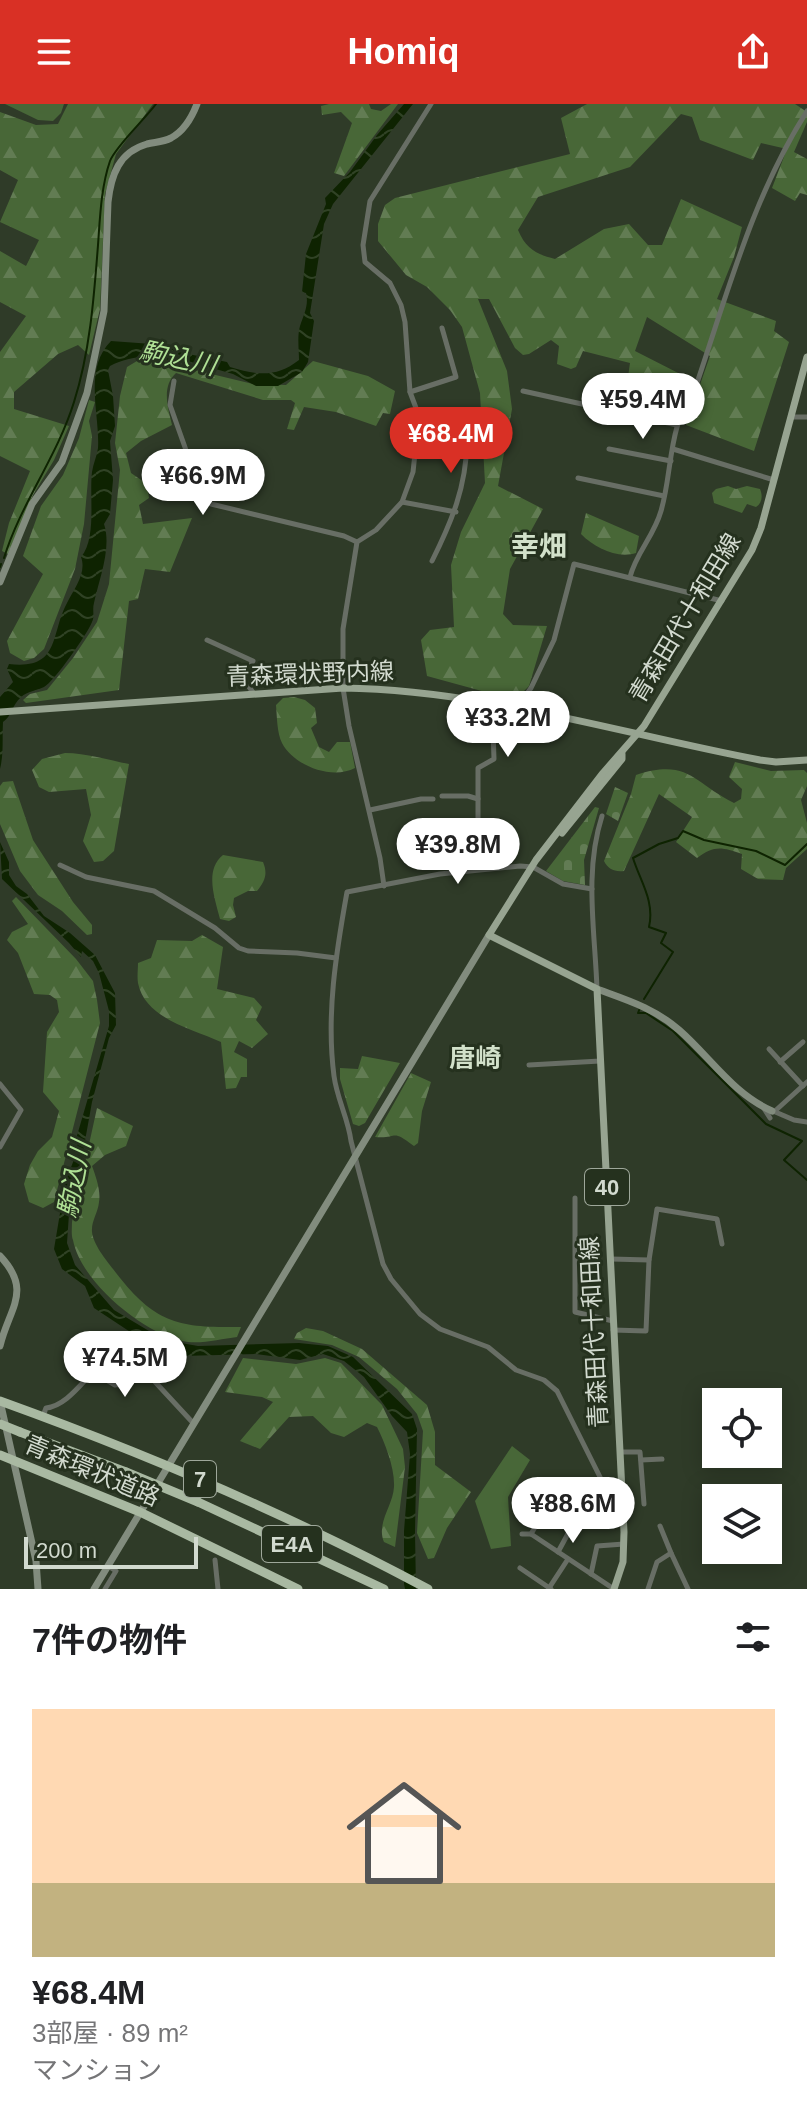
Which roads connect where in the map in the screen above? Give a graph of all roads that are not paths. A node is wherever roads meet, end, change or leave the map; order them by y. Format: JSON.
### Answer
{"nodes":[{"id":1,"x":197,"y":104,"type":"edge"},
{"id":2,"x":431,"y":104,"type":"edge"},
{"id":3,"x":807,"y":111,"type":"edge"},
{"id":4,"x":442,"y":328,"type":"dead end"},
{"id":5,"x":807,"y":357,"type":"edge"},
{"id":6,"x":174,"y":381,"type":"dead end"},
{"id":7,"x":523,"y":391,"type":"dead end"},
{"id":8,"x":410,"y":392,"type":"junction"},
{"id":9,"x":790,"y":417,"type":"junction"},
{"id":10,"x":807,"y":417,"type":"edge"},
{"id":11,"x":677,"y":425,"type":"junction"},
{"id":12,"x":467,"y":442,"type":"dead end"},
{"id":13,"x":609,"y":449,"type":"dead end"},
{"id":14,"x":673,"y":449,"type":"junction"},
{"id":15,"x":671,"y":461,"type":"junction"},
{"id":16,"x":578,"y":478,"type":"dead end"},
{"id":17,"x":774,"y":480,"type":"junction"},
{"id":18,"x":664,"y":496,"type":"junction"},
{"id":19,"x":402,"y":502,"type":"junction"},
{"id":20,"x":456,"y":512,"type":"junction"},
{"id":21,"x":357,"y":542,"type":"junction"},
{"id":22,"x":432,"y":561,"type":"dead end"},
{"id":23,"x":630,"y":577,"type":"junction"},
{"id":24,"x":0,"y":582,"type":"edge"},
{"id":25,"x":722,"y":601,"type":"junction"},
{"id":26,"x":207,"y":640,"type":"dead end"},
{"id":27,"x":343,"y":688,"type":"junction"},
{"id":28,"x":254,"y":695,"type":"junction"},
{"id":29,"x":504,"y":707,"type":"junction"},
{"id":30,"x":517,"y":709,"type":"junction"},
{"id":31,"x":0,"y":712,"type":"edge"},
{"id":32,"x":638,"y":734,"type":"junction"},
{"id":33,"x":807,"y":760,"type":"edge"},
{"id":34,"x":442,"y":796,"type":"dead end"},
{"id":35,"x":433,"y":799,"type":"dead end"},
{"id":36,"x":478,"y":799,"type":"junction"},
{"id":37,"x":370,"y":810,"type":"junction"},
{"id":38,"x":602,"y":816,"type":"dead end"},
{"id":39,"x":60,"y":865,"type":"dead end"},
{"id":40,"x":534,"y":866,"type":"junction"},
{"id":41,"x":478,"y":869,"type":"junction"},
{"id":42,"x":384,"y":886,"type":"junction"},
{"id":43,"x":592,"y":889,"type":"junction"},
{"id":44,"x":489,"y":935,"type":"junction"},
{"id":45,"x":336,"y":958,"type":"junction"},
{"id":46,"x":597,"y":989,"type":"junction"},
{"id":47,"x":803,"y":1042,"type":"dead end"},
{"id":48,"x":769,"y":1049,"type":"dead end"},
{"id":49,"x":600,"y":1061,"type":"junction"},
{"id":50,"x":780,"y":1062,"type":"junction"},
{"id":51,"x":529,"y":1065,"type":"dead end"},
{"id":52,"x":0,"y":1084,"type":"edge"},
{"id":53,"x":805,"y":1084,"type":"edge"},
{"id":54,"x":770,"y":1112,"type":"junction"},
{"id":55,"x":807,"y":1122,"type":"edge"},
{"id":56,"x":0,"y":1147,"type":"edge"},
{"id":57,"x":356,"y":1155,"type":"junction"},
{"id":58,"x":575,"y":1198,"type":"dead end"},
{"id":59,"x":722,"y":1244,"type":"dead end"},
{"id":60,"x":0,"y":1256,"type":"edge"},
{"id":61,"x":611,"y":1259,"type":"junction"},
{"id":62,"x":649,"y":1260,"type":"junction"},
{"id":63,"x":613,"y":1321,"type":"junction"},
{"id":64,"x":613,"y":1330,"type":"junction"},
{"id":65,"x":0,"y":1346,"type":"edge"},
{"id":66,"x":0,"y":1401,"type":"edge"},
{"id":67,"x":43,"y":1416,"type":"junction"},
{"id":68,"x":0,"y":1424,"type":"edge"},
{"id":69,"x":195,"y":1425,"type":"junction"},
{"id":70,"x":619,"y":1452,"type":"junction"},
{"id":71,"x":0,"y":1455,"type":"edge"},
{"id":72,"x":662,"y":1459,"type":"dead end"},
{"id":73,"x":15,"y":1460,"type":"junction"},
{"id":74,"x":641,"y":1460,"type":"junction"},
{"id":75,"x":170,"y":1466,"type":"junction"},
{"id":76,"x":644,"y":1504,"type":"dead end"},
{"id":77,"x":622,"y":1510,"type":"junction"},
{"id":78,"x":140,"y":1512,"type":"junction"},
{"id":79,"x":660,"y":1526,"type":"dead end"},
{"id":80,"x":522,"y":1534,"type":"dead end"},
{"id":81,"x":531,"y":1534,"type":"junction"},
{"id":82,"x":624,"y":1544,"type":"junction"},
{"id":83,"x":558,"y":1552,"type":"junction"},
{"id":84,"x":671,"y":1553,"type":"junction"},
{"id":85,"x":568,"y":1559,"type":"junction"},
{"id":86,"x":215,"y":1560,"type":"dead end"},
{"id":87,"x":107,"y":1566,"type":"junction"},
{"id":88,"x":520,"y":1568,"type":"dead end"},
{"id":89,"x":591,"y":1574,"type":"junction"},
{"id":90,"x":550,"y":1588,"type":"edge"},
{"id":91,"x":38,"y":1589,"type":"edge"},
{"id":92,"x":94,"y":1589,"type":"edge"},
{"id":93,"x":105,"y":1589,"type":"edge"},
{"id":94,"x":218,"y":1589,"type":"edge"},
{"id":95,"x":298,"y":1589,"type":"edge"},
{"id":96,"x":384,"y":1589,"type":"edge"},
{"id":97,"x":428,"y":1589,"type":"edge"},
{"id":98,"x":614,"y":1589,"type":"edge"},
{"id":99,"x":648,"y":1589,"type":"edge"},
{"id":100,"x":688,"y":1589,"type":"edge"}],
"edges":[{"from":1,"to":24,"type":"street"},
{"from":2,"to":8,"type":"street"},
{"from":3,"to":11,"type":"street"},
{"from":4,"to":8,"type":"street"},
{"from":5,"to":9,"type":"main road","name":"青森田代十和田線"},
{"from":6,"to":21,"type":"street"},
{"from":7,"to":11,"type":"street"},
{"from":8,"to":19,"type":"street"},
{"from":9,"to":10,"type":"street"},
{"from":9,"to":17,"type":"main road","name":"青森田代十和田線"},
{"from":11,"to":14,"type":"street"},
{"from":12,"to":20,"type":"street"},
{"from":13,"to":15,"type":"street"},
{"from":14,"to":15,"type":"street"},
{"from":14,"to":17,"type":"street"},
{"from":15,"to":18,"type":"street"},
{"from":16,"to":18,"type":"street"},
{"from":17,"to":25,"type":"main road","name":"青森田代十和田線"},
{"from":18,"to":23,"type":"street"},
{"from":19,"to":20,"type":"street"},
{"from":19,"to":21,"type":"street"},
{"from":20,"to":22,"type":"street"},
{"from":21,"to":27,"type":"street"},
{"from":23,"to":25,"type":"street"},
{"from":23,"to":30,"type":"street"},
{"from":25,"to":32,"type":"main road","name":"青森田代十和田線"},
{"from":26,"to":28,"type":"street"},
{"from":27,"to":28,"type":"main road","name":"青森環状野内線"},
{"from":27,"to":29,"type":"main road","name":"青森環状野内線"},
{"from":27,"to":37,"type":"street"},
{"from":28,"to":31,"type":"main road","name":"青森環状野内線"},
{"from":29,"to":30,"type":"main road","name":"青森環状野内線"},
{"from":29,"to":36,"type":"street"},
{"from":30,"to":32,"type":"main road","name":"青森環状野内線"},
{"from":32,"to":33,"type":"main road","name":"青森環状野内線"},
{"from":32,"to":40,"type":"main road","name":"青森田代十和田線"},
{"from":34,"to":36,"type":"street"},
{"from":35,"to":37,"type":"street"},
{"from":36,"to":41,"type":"street"},
{"from":37,"to":42,"type":"street"},
{"from":38,"to":43,"type":"street"},
{"from":39,"to":45,"type":"street"},
{"from":40,"to":41,"type":"street"},
{"from":40,"to":43,"type":"street"},
{"from":40,"to":44,"type":"main road","name":"青森田代十和田線"},
{"from":41,"to":42,"type":"street"},
{"from":42,"to":45,"type":"street"},
{"from":43,"to":46,"type":"street"},
{"from":44,"to":46,"type":"main road"},
{"from":44,"to":57,"type":"street"},
{"from":45,"to":57,"type":"street"},
{"from":46,"to":49,"type":"main road","name":"青森田代十和田線","number":"40"},
{"from":46,"to":54,"type":"street"},
{"from":47,"to":50,"type":"street"},
{"from":48,"to":50,"type":"street"},
{"from":49,"to":51,"type":"street"},
{"from":49,"to":61,"type":"main road","name":"青森田代十和田線","number":"40"},
{"from":50,"to":53,"type":"street"},
{"from":52,"to":56,"type":"street"},
{"from":53,"to":54,"type":"street"},
{"from":54,"to":55,"type":"street"},
{"from":57,"to":69,"type":"street"},
{"from":57,"to":77,"type":"street"},
{"from":58,"to":63,"type":"street"},
{"from":59,"to":62,"type":"street"},
{"from":60,"to":65,"type":"street"},
{"from":61,"to":62,"type":"street"},
{"from":61,"to":63,"type":"main road","name":"青森田代十和田線","number":"40"},
{"from":62,"to":64,"type":"street"},
{"from":63,"to":64,"type":"main road","name":"青森田代十和田線","number":"40"},
{"from":64,"to":70,"type":"main road","name":"青森田代十和田線","number":"40"},
{"from":66,"to":67,"type":"highway","name":"青森環状道路","number":"7"},
{"from":66,"to":73,"type":"street"},
{"from":67,"to":69,"type":"street"},
{"from":67,"to":75,"type":"highway","name":"青森環状道路","number":"7"},
{"from":68,"to":96,"type":"highway","number":"E4A","bridge":true},
{"from":69,"to":75,"type":"street"},
{"from":70,"to":74,"type":"street"},
{"from":70,"to":77,"type":"main road","name":"青森田代十和田線","number":"40"},
{"from":71,"to":73,"type":"highway","name":"青森環状道路","number":"7"},
{"from":72,"to":74,"type":"street"},
{"from":73,"to":78,"type":"highway","name":"青森環状道路","number":"7"},
{"from":73,"to":91,"type":"street"},
{"from":74,"to":76,"type":"street"},
{"from":75,"to":78,"type":"street"},
{"from":75,"to":97,"type":"highway","name":"青森環状道路","number":"7"},
{"from":77,"to":82,"type":"main road","name":"青森田代十和田線","number":"40"},
{"from":78,"to":87,"type":"street"},
{"from":78,"to":95,"type":"highway","name":"青森環状道路","number":"7"},
{"from":79,"to":84,"type":"street"},
{"from":80,"to":81,"type":"street"},
{"from":81,"to":83,"type":"street"},
{"from":81,"to":83,"type":"street"},
{"from":82,"to":89,"type":"street"},
{"from":82,"to":98,"type":"main road","name":"青森田代十和田線","number":"40"},
{"from":83,"to":85,"type":"street"},
{"from":84,"to":99,"type":"street"},
{"from":84,"to":100,"type":"street"},
{"from":85,"to":89,"type":"street"},
{"from":85,"to":90,"type":"street"},
{"from":86,"to":94,"type":"street"},
{"from":87,"to":92,"type":"street"},
{"from":87,"to":93,"type":"street"},
{"from":88,"to":90,"type":"street"},
{"from":89,"to":98,"type":"street"}]}
